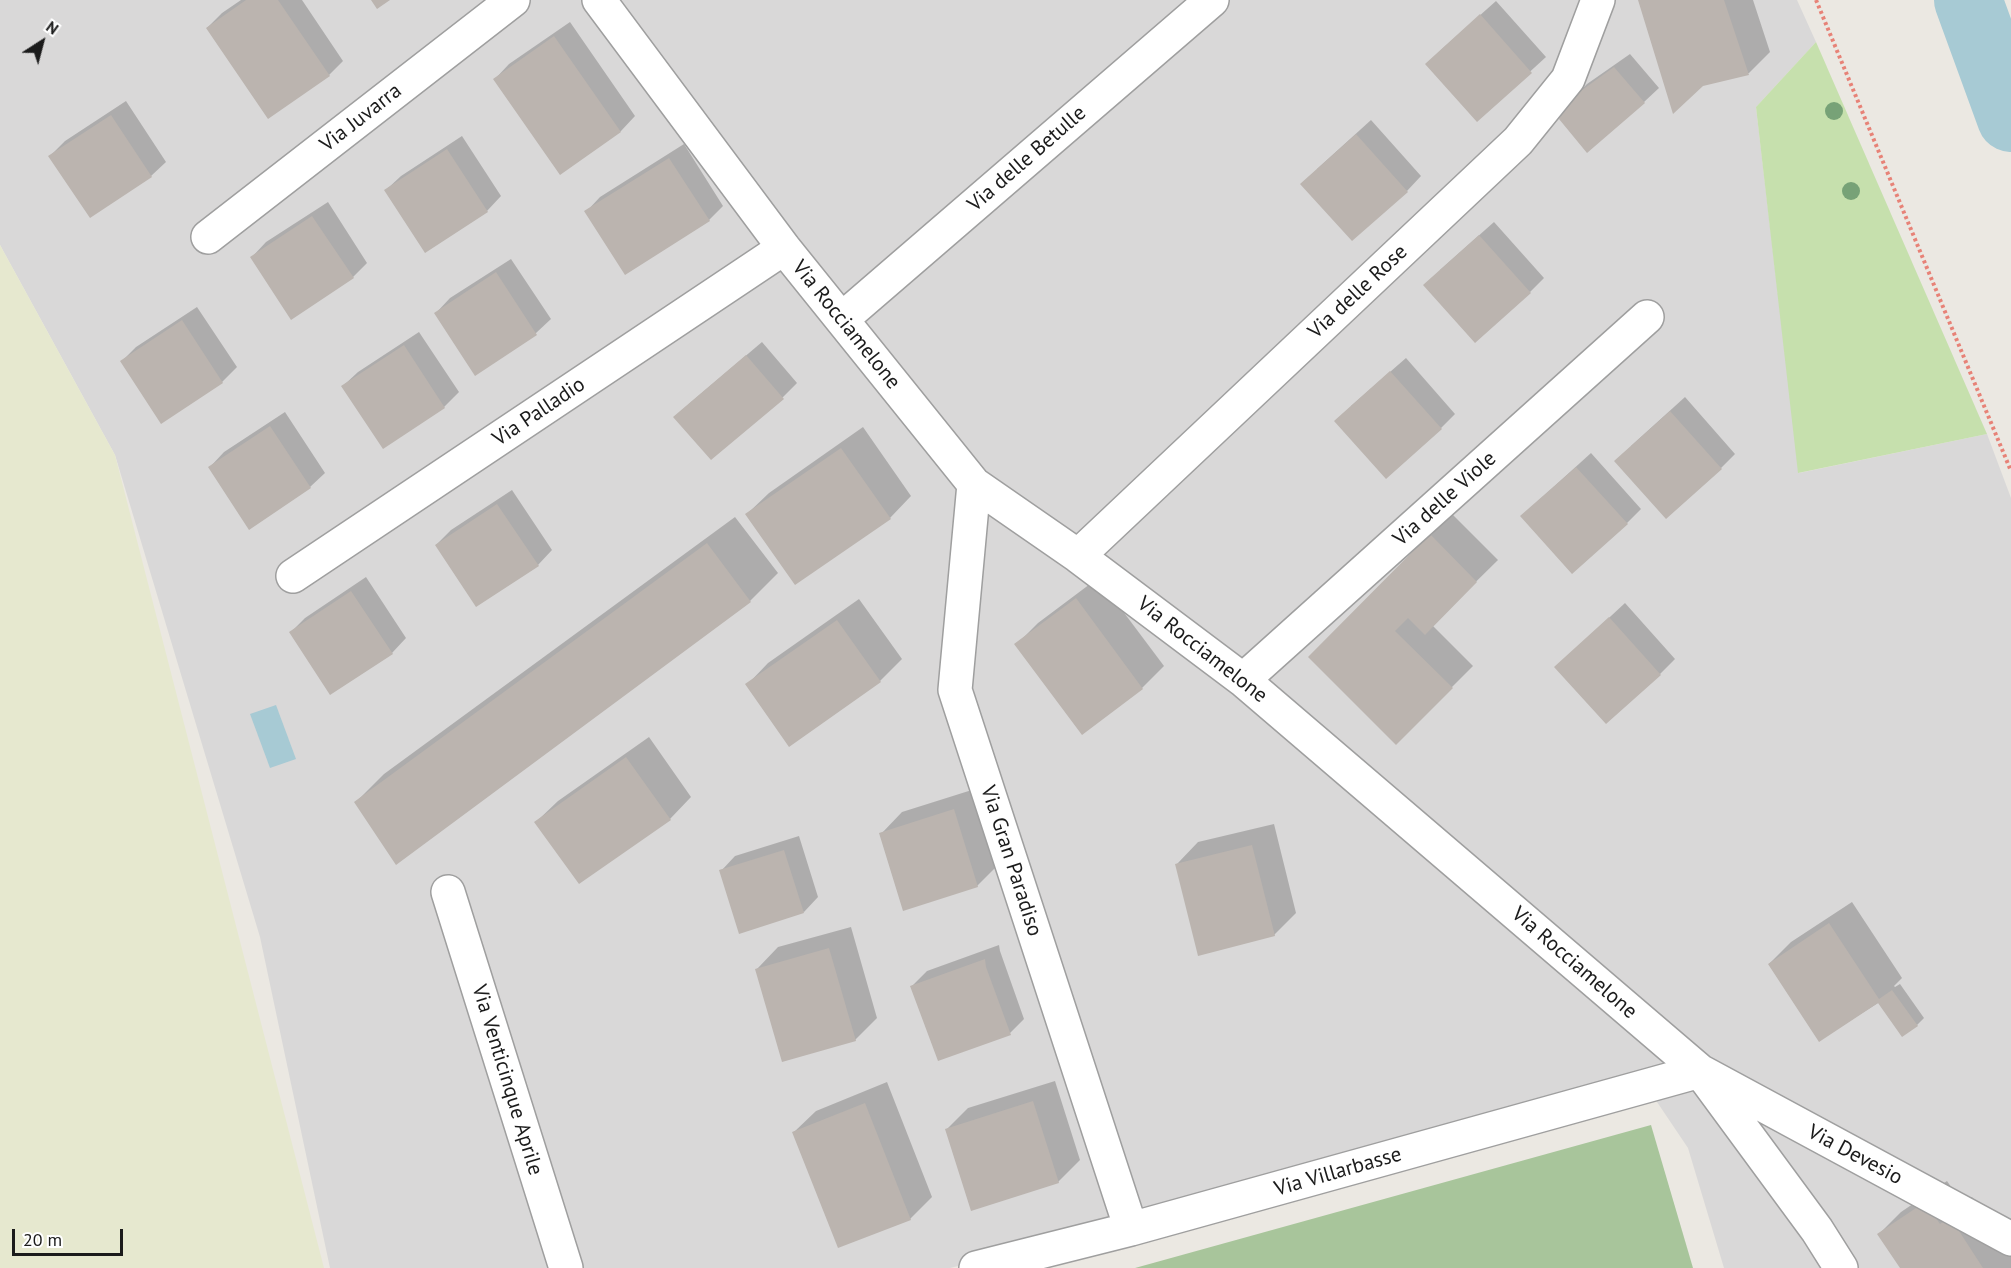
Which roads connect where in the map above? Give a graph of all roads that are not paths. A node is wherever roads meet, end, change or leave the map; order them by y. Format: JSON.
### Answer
{"nodes":[{"id":1,"x":513,"y":0,"type":"edge"},
{"id":2,"x":599,"y":0,"type":"edge"},
{"id":3,"x":1212,"y":0,"type":"edge"},
{"id":4,"x":1598,"y":0,"type":"edge"},
{"id":5,"x":208,"y":237,"type":"dead end"},
{"id":6,"x":784,"y":248,"type":"junction"},
{"id":7,"x":1647,"y":317,"type":"dead end"},
{"id":8,"x":842,"y":319,"type":"junction"},
{"id":9,"x":974,"y":484,"type":"junction"},
{"id":10,"x":1078,"y":556,"type":"junction"},
{"id":11,"x":293,"y":576,"type":"dead end"},
{"id":12,"x":1243,"y":680,"type":"junction"},
{"id":13,"x":448,"y":892,"type":"dead end"},
{"id":14,"x":1700,"y":1071,"type":"junction"},
{"id":15,"x":1131,"y":1229,"type":"junction"},
{"id":16,"x":2011,"y":1239,"type":"edge"},
{"id":17,"x":566,"y":1268,"type":"edge"},
{"id":18,"x":976,"y":1268,"type":"edge"},
{"id":19,"x":1841,"y":1268,"type":"edge"}],
"edges":[{"from":1,"to":5,"type":"street","name":"Via Juvarra"},
{"from":2,"to":6,"type":"street","name":"Via Rocciamelone"},
{"from":3,"to":8,"type":"street","name":"Via delle Betulle"},
{"from":4,"to":10,"type":"street","name":"Via delle Rose"},
{"from":6,"to":8,"type":"street","name":"Via Rocciamelone"},
{"from":6,"to":11,"type":"street","name":"Via Palladio"},
{"from":7,"to":12,"type":"street","name":"Via delle Viole"},
{"from":8,"to":9,"type":"street","name":"Via Rocciamelone"},
{"from":9,"to":10,"type":"street","name":"Via Rocciamelone"},
{"from":9,"to":15,"type":"street","name":"Via Gran Paradiso"},
{"from":10,"to":12,"type":"street","name":"Via Rocciamelone"},
{"from":12,"to":14,"type":"street","name":"Via Rocciamelone"},
{"from":13,"to":17,"type":"street","name":"Via Venticinque Aprile"},
{"from":14,"to":15,"type":"street","name":"Via Villarbasse"},
{"from":14,"to":16,"type":"street","name":"Via Devesio"},
{"from":14,"to":19,"type":"street","name":"Via Rocciamelone"},
{"from":15,"to":18,"type":"street","name":"Via Villarbasse"}]}
